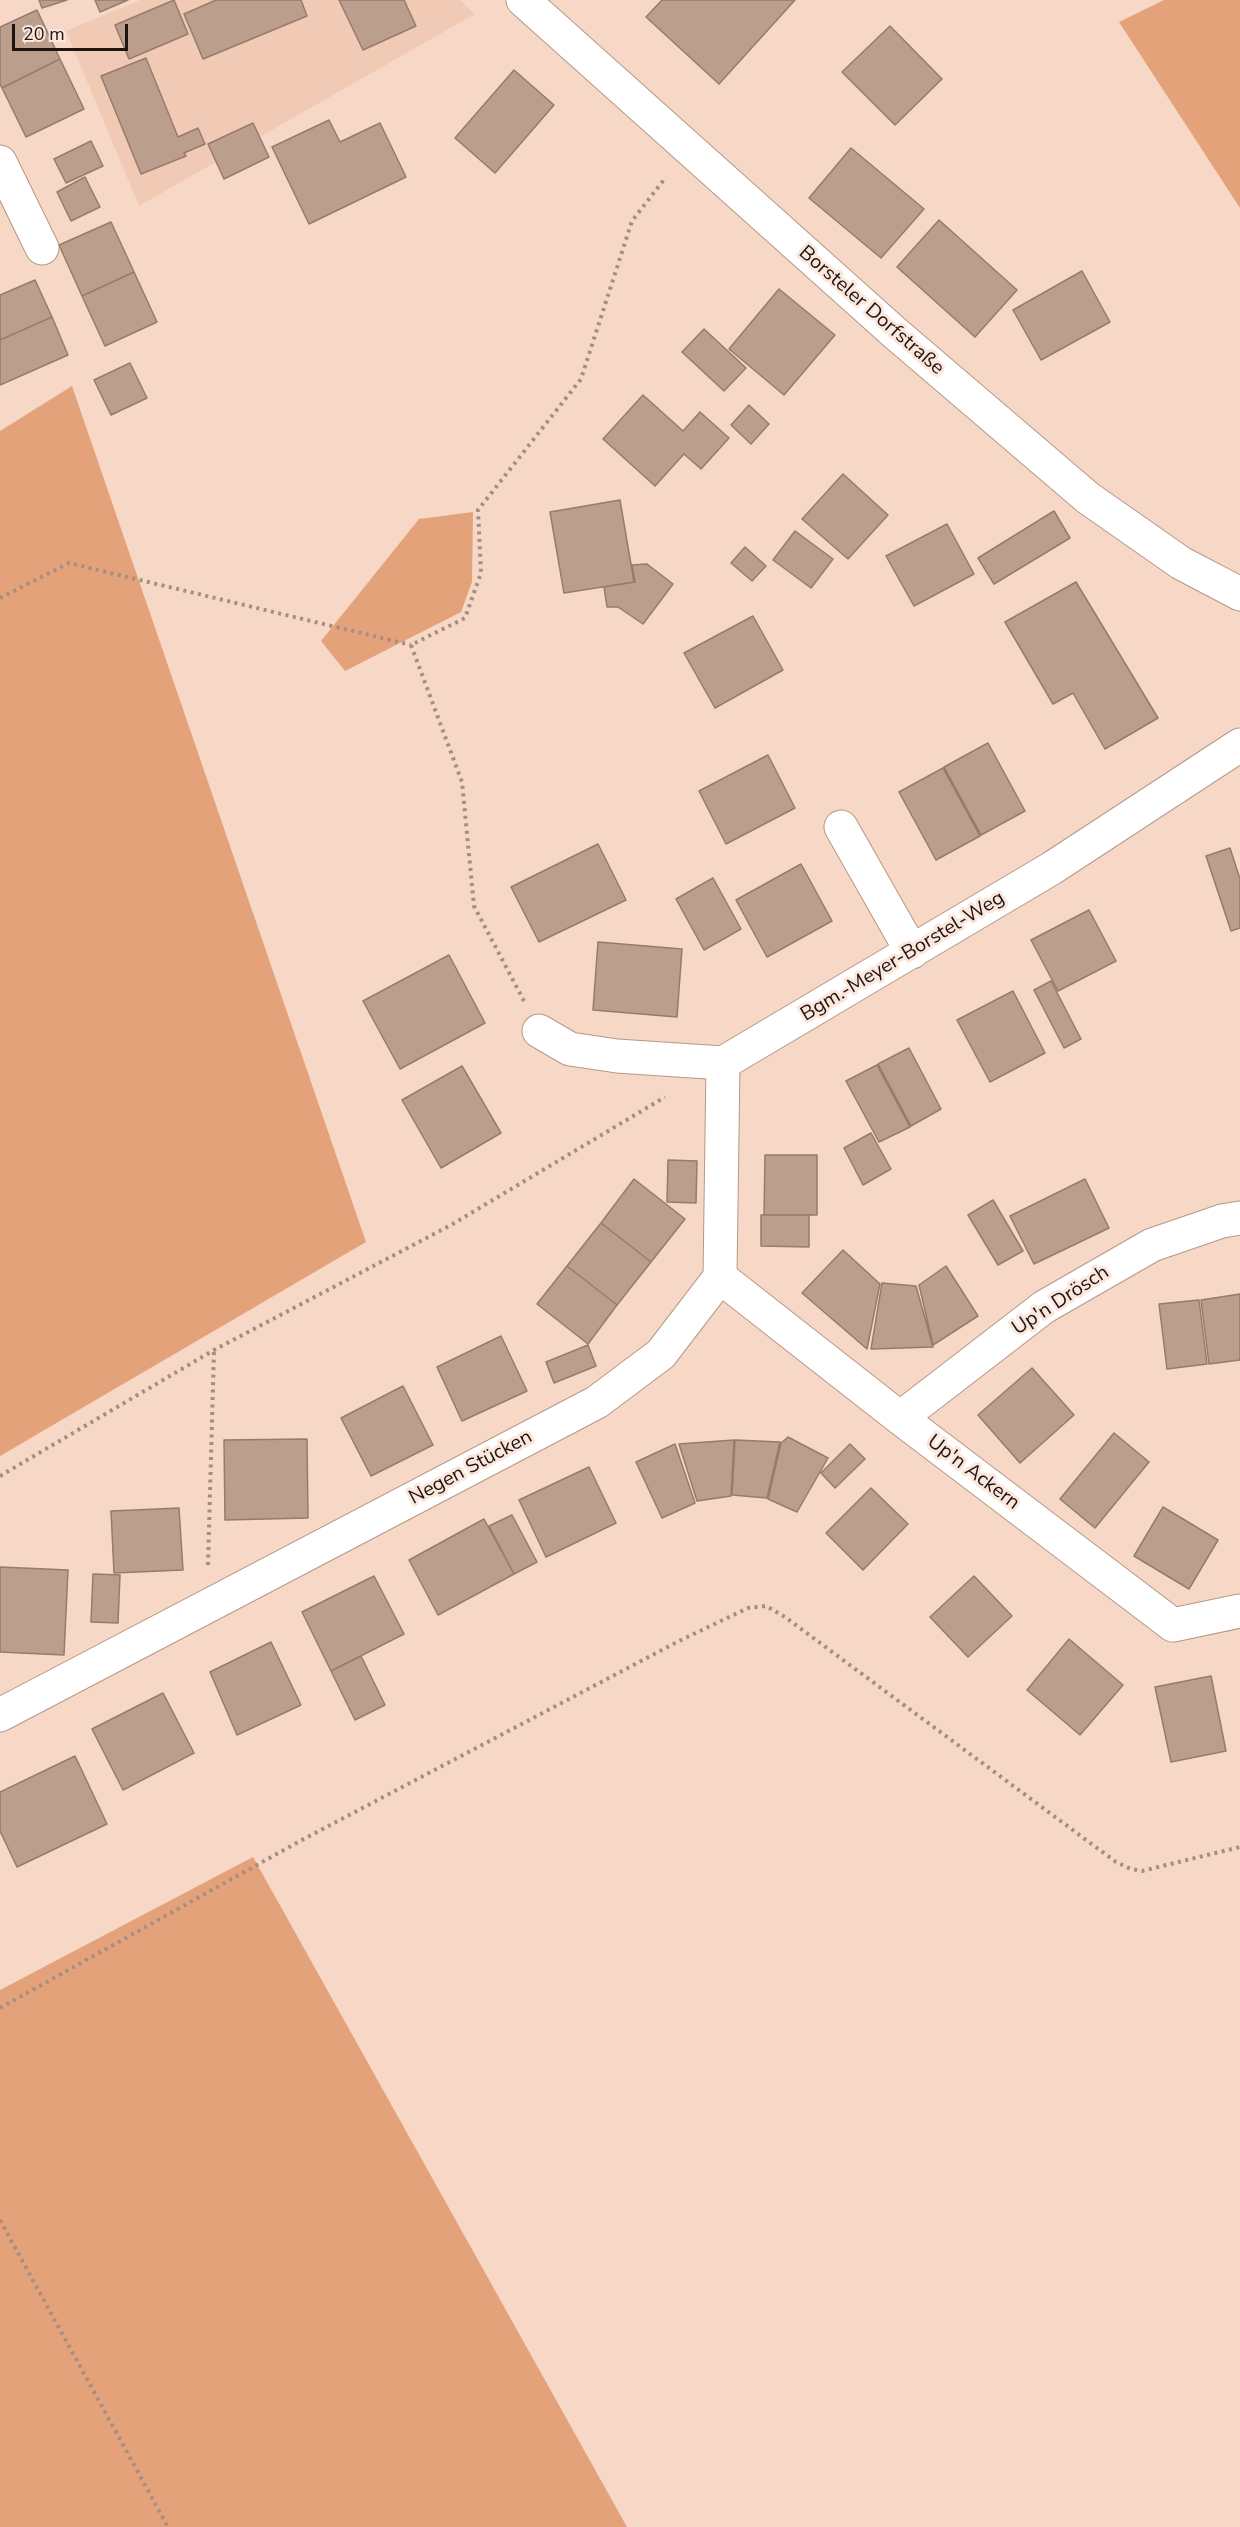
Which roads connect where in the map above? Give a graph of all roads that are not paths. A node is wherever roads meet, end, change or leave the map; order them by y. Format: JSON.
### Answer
{"nodes":[{"id":1,"x":523,"y":0,"type":"edge"},
{"id":2,"x":0,"y":162,"type":"edge"},
{"id":3,"x":42,"y":248,"type":"dead end"},
{"id":4,"x":1240,"y":594,"type":"edge"},
{"id":5,"x":1240,"y":745,"type":"edge"},
{"id":6,"x":841,"y":827,"type":"dead end"},
{"id":7,"x":912,"y":952,"type":"junction"},
{"id":8,"x":540,"y":1031,"type":"road end"},
{"id":9,"x":723,"y":1063,"type":"junction"},
{"id":10,"x":1240,"y":1218,"type":"edge"},
{"id":11,"x":720,"y":1276,"type":"junction"},
{"id":12,"x":900,"y":1418,"type":"junction"},
{"id":13,"x":1240,"y":1611,"type":"edge"},
{"id":14,"x":0,"y":1715,"type":"edge"}],
"edges":[{"from":1,"to":4,"type":"street","name":"Borsteler Dorfstraße"},
{"from":2,"to":3,"type":"street"},
{"from":5,"to":7,"type":"street","name":"Bgm.-Meyer-Borstel-Weg"},
{"from":6,"to":7,"type":"street"},
{"from":7,"to":9,"type":"street","name":"Bgm.-Meyer-Borstel-Weg"},
{"from":8,"to":9,"type":"street"},
{"from":9,"to":11,"type":"street"},
{"from":10,"to":12,"type":"street","name":"Up'n Drösch"},
{"from":11,"to":12,"type":"street","name":"Up'n Ackern"},
{"from":11,"to":14,"type":"street","name":"Negen Stücken"},
{"from":12,"to":13,"type":"street","name":"Up'n Ackern"}]}
